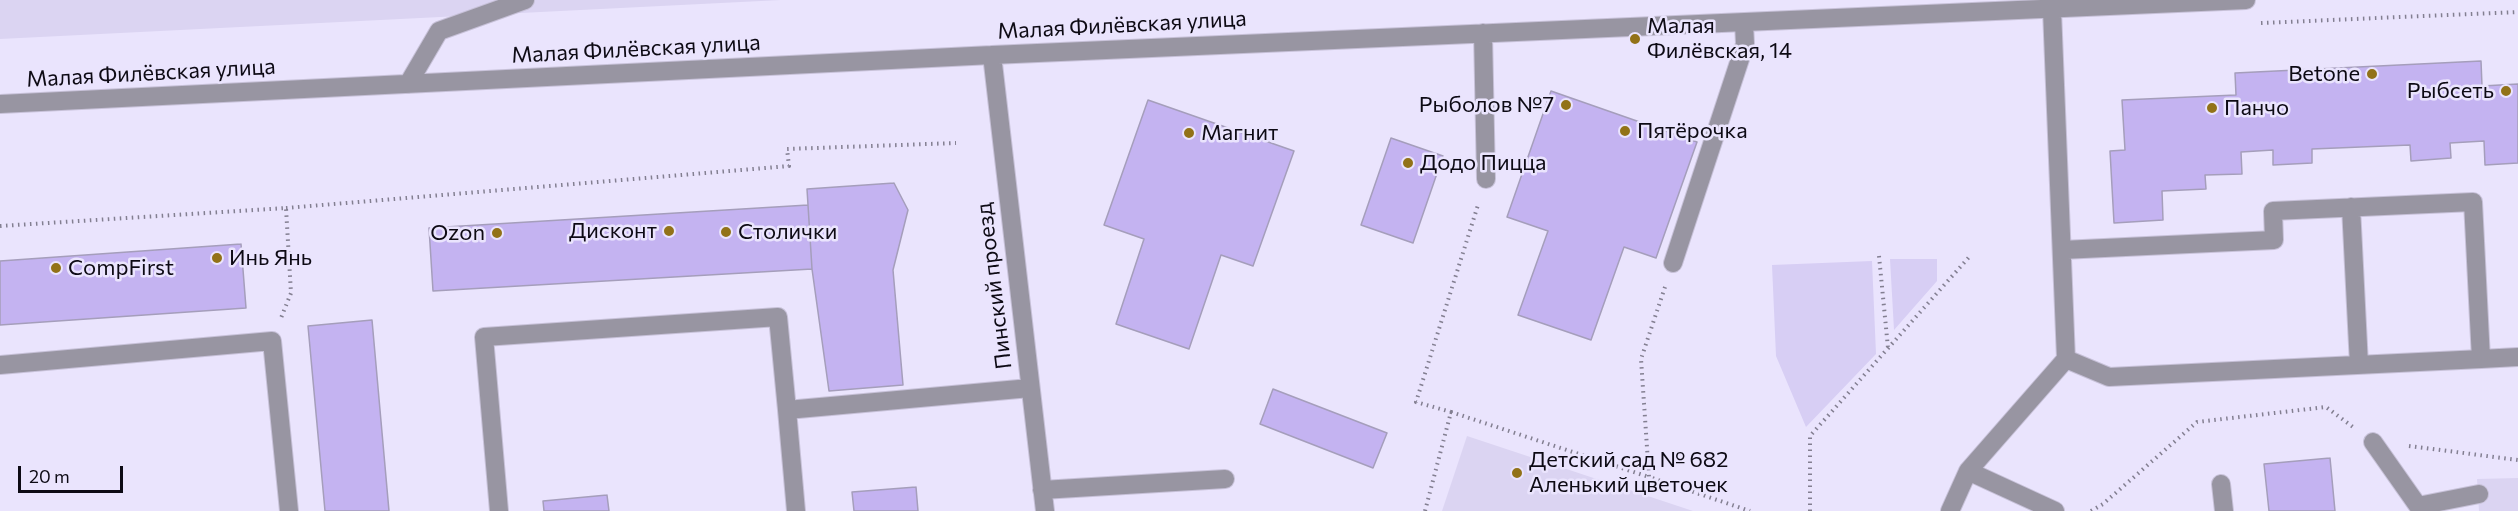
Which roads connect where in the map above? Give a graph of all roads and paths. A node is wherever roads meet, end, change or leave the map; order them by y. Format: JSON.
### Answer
{"nodes":[{"id":1,"x":525,"y":0,"type":"edge"},
{"id":2,"x":2246,"y":0,"type":"edge"},
{"id":3,"x":2052,"y":10,"type":"junction"},
{"id":4,"x":1744,"y":23,"type":"junction"},
{"id":5,"x":1484,"y":33,"type":"junction"},
{"id":6,"x":992,"y":55,"type":"junction"},
{"id":7,"x":408,"y":84,"type":"junction"},
{"id":8,"x":0,"y":104,"type":"edge"},
{"id":9,"x":956,"y":143,"type":"dead end"},
{"id":10,"x":1486,"y":178,"type":"joint"},
{"id":11,"x":2351,"y":207,"type":"junction"},
{"id":12,"x":286,"y":208,"type":"junction"},
{"id":13,"x":0,"y":226,"type":"edge"},
{"id":14,"x":2062,"y":250,"type":"junction"},
{"id":15,"x":1879,"y":256,"type":"dead end"},
{"id":16,"x":1970,"y":256,"type":"dead end"},
{"id":17,"x":1673,"y":264,"type":"joint"},
{"id":18,"x":272,"y":341,"type":"junction"},
{"id":19,"x":1888,"y":349,"type":"junction"},
{"id":20,"x":2518,"y":357,"type":"edge"},
{"id":21,"x":2066,"y":359,"type":"junction"},
{"id":22,"x":2481,"y":359,"type":"junction"},
{"id":23,"x":0,"y":365,"type":"edge"},
{"id":24,"x":2359,"y":365,"type":"junction"},
{"id":25,"x":1030,"y":388,"type":"junction"},
{"id":26,"x":787,"y":410,"type":"junction"},
{"id":27,"x":1451,"y":412,"type":"junction"},
{"id":28,"x":2373,"y":442,"type":"junction"},
{"id":29,"x":2518,"y":460,"type":"edge"},
{"id":30,"x":1968,"y":471,"type":"junction"},
{"id":31,"x":1649,"y":477,"type":"junction"},
{"id":32,"x":1225,"y":479,"type":"dead end"},
{"id":33,"x":2221,"y":484,"type":"dead end"},
{"id":34,"x":1042,"y":490,"type":"junction"},
{"id":35,"x":2479,"y":494,"type":"dead end"},
{"id":36,"x":2419,"y":509,"type":"edge"},
{"id":37,"x":289,"y":511,"type":"edge"},
{"id":38,"x":499,"y":511,"type":"edge"},
{"id":39,"x":796,"y":511,"type":"edge"},
{"id":40,"x":1045,"y":511,"type":"edge"},
{"id":41,"x":1425,"y":511,"type":"edge"},
{"id":42,"x":1750,"y":511,"type":"edge"},
{"id":43,"x":1810,"y":511,"type":"edge"},
{"id":44,"x":1950,"y":511,"type":"edge"},
{"id":45,"x":2055,"y":511,"type":"edge"},
{"id":46,"x":2091,"y":511,"type":"edge"},
{"id":47,"x":2224,"y":511,"type":"edge"}],
"edges":[{"from":1,"to":7,"type":"street"},
{"from":2,"to":3,"type":"street","name":"Малая Филёвская улица"},
{"from":3,"to":4,"type":"street","name":"Малая Филёвская улица"},
{"from":3,"to":14,"type":"street"},
{"from":4,"to":5,"type":"street","name":"Малая Филёвская улица"},
{"from":4,"to":17,"type":"street"},
{"from":5,"to":6,"type":"street","name":"Малая Филёвская улица"},
{"from":5,"to":10,"type":"street"},
{"from":6,"to":7,"type":"street","name":"Малая Филёвская улица"},
{"from":6,"to":25,"type":"street","name":"Пинский проезд"},
{"from":7,"to":8,"type":"street","name":"Малая Филёвская улица"},
{"from":9,"to":12,"type":"path"},
{"from":10,"to":27,"type":"path"},
{"from":11,"to":14,"type":"street"},
{"from":11,"to":22,"type":"street"},
{"from":11,"to":24,"type":"street"},
{"from":12,"to":13,"type":"path"},
{"from":12,"to":18,"type":"path"},
{"from":14,"to":21,"type":"street"},
{"from":15,"to":19,"type":"path"},
{"from":16,"to":19,"type":"path"},
{"from":17,"to":31,"type":"path"},
{"from":18,"to":23,"type":"street"},
{"from":18,"to":37,"type":"street"},
{"from":19,"to":43,"type":"path"},
{"from":20,"to":22,"type":"street"},
{"from":21,"to":24,"type":"street"},
{"from":21,"to":30,"type":"street"},
{"from":22,"to":24,"type":"street"},
{"from":25,"to":26,"type":"street"},
{"from":25,"to":34,"type":"street","name":"Пинский проезд"},
{"from":26,"to":38,"type":"street"},
{"from":26,"to":39,"type":"street"},
{"from":27,"to":31,"type":"path"},
{"from":27,"to":41,"type":"path"},
{"from":28,"to":29,"type":"path"},
{"from":28,"to":36,"type":"street"},
{"from":28,"to":46,"type":"path"},
{"from":30,"to":44,"type":"street"},
{"from":30,"to":45,"type":"street"},
{"from":31,"to":42,"type":"path"},
{"from":32,"to":34,"type":"street"},
{"from":33,"to":47,"type":"street"},
{"from":34,"to":40,"type":"street","name":"Пинский проезд"},
{"from":35,"to":36,"type":"street"}]}
